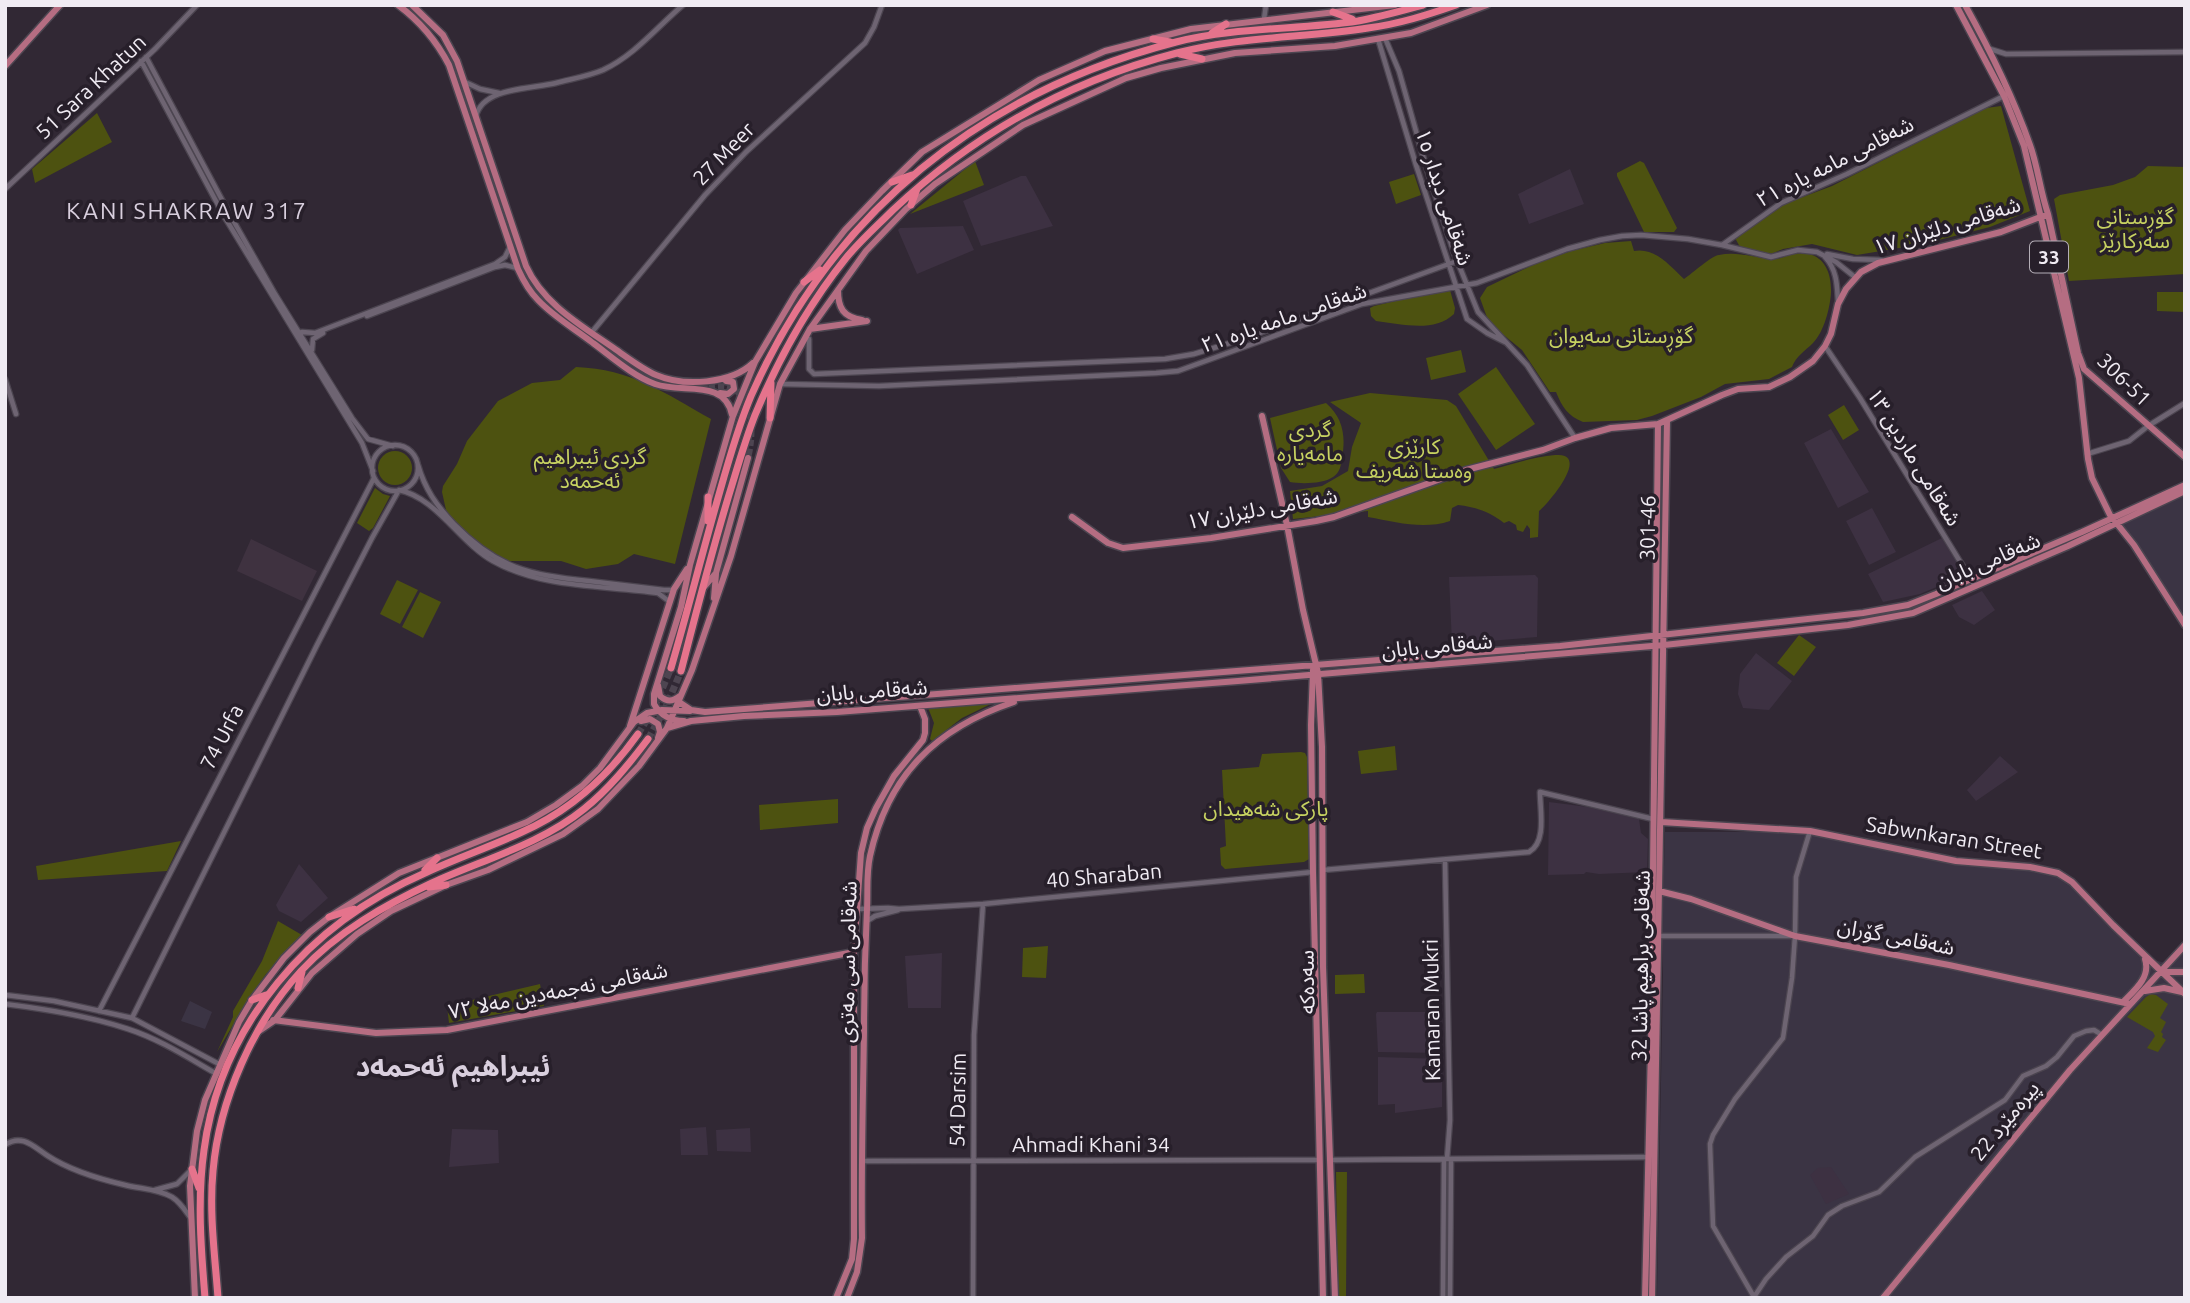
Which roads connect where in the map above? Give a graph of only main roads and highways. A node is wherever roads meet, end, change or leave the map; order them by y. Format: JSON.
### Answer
{"nodes":[{"id":1,"x":60,"y":5,"type":"edge"},
{"id":2,"x":398,"y":5,"type":"edge"},
{"id":3,"x":413,"y":5,"type":"edge"},
{"id":4,"x":1395,"y":5,"type":"edge"},
{"id":5,"x":1423,"y":5,"type":"edge"},
{"id":6,"x":1487,"y":5,"type":"edge"},
{"id":7,"x":1956,"y":5,"type":"edge"},
{"id":8,"x":1965,"y":5,"type":"edge"},
{"id":9,"x":1454,"y":6,"type":"edge"},
{"id":10,"x":1333,"y":12,"type":"junction"},
{"id":11,"x":1971,"y":15,"type":"junction"},
{"id":12,"x":1963,"y":18,"type":"junction"},
{"id":13,"x":1356,"y":21,"type":"junction"},
{"id":14,"x":1226,"y":24,"type":"junction"},
{"id":15,"x":1977,"y":27,"type":"junction"},
{"id":16,"x":1969,"y":31,"type":"junction"},
{"id":17,"x":1209,"y":35,"type":"junction"},
{"id":18,"x":1153,"y":39,"type":"junction"},
{"id":19,"x":1174,"y":43,"type":"junction"},
{"id":20,"x":1176,"y":53,"type":"junction"},
{"id":21,"x":1202,"y":59,"type":"junction"},
{"id":22,"x":5,"y":66,"type":"edge"},
{"id":23,"x":1046,"y":88,"type":"junction"},
{"id":24,"x":1030,"y":97,"type":"junction"},
{"id":25,"x":1052,"y":99,"type":"junction"},
{"id":26,"x":1037,"y":107,"type":"junction"},
{"id":27,"x":916,"y":174,"type":"junction"},
{"id":28,"x":496,"y":181,"type":"junction"},
{"id":29,"x":892,"y":182,"type":"junction"},
{"id":30,"x":488,"y":183,"type":"junction"},
{"id":31,"x":918,"y":187,"type":"junction"},
{"id":32,"x":911,"y":205,"type":"junction"},
{"id":33,"x":2048,"y":214,"type":"junction"},
{"id":34,"x":2039,"y":216,"type":"junction"},
{"id":35,"x":827,"y":266,"type":"junction"},
{"id":36,"x":804,"y":282,"type":"junction"},
{"id":37,"x":838,"y":288,"type":"junction"},
{"id":38,"x":559,"y":307,"type":"junction"},
{"id":39,"x":810,"y":330,"type":"junction"},
{"id":40,"x":2071,"y":331,"type":"junction"},
{"id":41,"x":755,"y":362,"type":"junction"},
{"id":42,"x":2092,"y":378,"type":"junction"},
{"id":43,"x":720,"y":380,"type":"junction"},
{"id":44,"x":771,"y":380,"type":"junction"},
{"id":45,"x":2080,"y":386,"type":"junction"},
{"id":46,"x":709,"y":387,"type":"tunnel mouth"},
{"id":47,"x":718,"y":393,"type":"junction"},
{"id":48,"x":733,"y":416,"type":"junction"},
{"id":49,"x":1262,"y":416,"type":"dead end"},
{"id":50,"x":771,"y":418,"type":"junction"},
{"id":51,"x":1667,"y":421,"type":"junction"},
{"id":52,"x":1658,"y":424,"type":"junction"},
{"id":53,"x":2185,"y":457,"type":"edge"},
{"id":54,"x":748,"y":458,"type":"tunnel mouth"},
{"id":55,"x":2185,"y":485,"type":"edge"},
{"id":56,"x":2185,"y":491,"type":"edge"},
{"id":57,"x":708,"y":497,"type":"junction"},
{"id":58,"x":1072,"y":517,"type":"dead end"},
{"id":59,"x":2115,"y":520,"type":"junction"},
{"id":60,"x":1287,"y":525,"type":"junction"},
{"id":61,"x":709,"y":529,"type":"junction"},
{"id":62,"x":690,"y":565,"type":"junction"},
{"id":63,"x":716,"y":573,"type":"junction"},
{"id":64,"x":703,"y":588,"type":"junction"},
{"id":65,"x":713,"y":610,"type":"junction"},
{"id":66,"x":2185,"y":625,"type":"edge"},
{"id":67,"x":1656,"y":635,"type":"junction"},
{"id":68,"x":1664,"y":635,"type":"junction"},
{"id":69,"x":1664,"y":645,"type":"junction"},
{"id":70,"x":1656,"y":646,"type":"junction"},
{"id":71,"x":1315,"y":664,"type":"junction"},
{"id":72,"x":671,"y":668,"type":"tunnel mouth"},
{"id":73,"x":681,"y":671,"type":"tunnel mouth"},
{"id":74,"x":1316,"y":674,"type":"junction"},
{"id":75,"x":1137,"y":677,"type":"junction"},
{"id":76,"x":1115,"y":679,"type":"junction"},
{"id":77,"x":658,"y":683,"type":"junction"},
{"id":78,"x":1137,"y":690,"type":"junction"},
{"id":79,"x":1116,"y":691,"type":"junction"},
{"id":80,"x":680,"y":698,"type":"junction"},
{"id":81,"x":1023,"y":699,"type":"junction"},
{"id":82,"x":851,"y":701,"type":"junction"},
{"id":83,"x":837,"y":702,"type":"junction"},
{"id":84,"x":920,"y":706,"type":"junction"},
{"id":85,"x":675,"y":709,"type":"junction"},
{"id":86,"x":658,"y":710,"type":"junction"},
{"id":87,"x":852,"y":711,"type":"junction"},
{"id":88,"x":697,"y":712,"type":"junction"},
{"id":89,"x":837,"y":712,"type":"junction"},
{"id":90,"x":671,"y":719,"type":"junction"},
{"id":91,"x":691,"y":721,"type":"junction"},
{"id":92,"x":667,"y":729,"type":"junction"},
{"id":93,"x":628,"y":731,"type":"junction"},
{"id":94,"x":638,"y":734,"type":"tunnel mouth"},
{"id":95,"x":648,"y":738,"type":"tunnel mouth"},
{"id":96,"x":657,"y":742,"type":"junction"},
{"id":97,"x":894,"y":776,"type":"junction"},
{"id":98,"x":901,"y":783,"type":"junction"},
{"id":99,"x":595,"y":784,"type":"junction"},
{"id":100,"x":582,"y":786,"type":"junction"},
{"id":101,"x":1312,"y":790,"type":"junction"},
{"id":102,"x":1322,"y":790,"type":"junction"},
{"id":103,"x":1657,"y":821,"type":"junction"},
{"id":104,"x":437,"y":858,"type":"junction"},
{"id":105,"x":420,"y":875,"type":"junction"},
{"id":106,"x":446,"y":885,"type":"junction"},
{"id":107,"x":425,"y":887,"type":"junction"},
{"id":108,"x":1660,"y":891,"type":"junction"},
{"id":109,"x":365,"y":905,"type":"junction"},
{"id":110,"x":329,"y":918,"type":"junction"},
{"id":111,"x":2185,"y":945,"type":"edge"},
{"id":112,"x":2135,"y":947,"type":"junction"},
{"id":113,"x":854,"y":952,"type":"junction"},
{"id":114,"x":303,"y":969,"type":"junction"},
{"id":115,"x":2161,"y":972,"type":"junction"},
{"id":116,"x":2185,"y":972,"type":"edge"},
{"id":117,"x":2177,"y":986,"type":"junction"},
{"id":118,"x":298,"y":988,"type":"junction"},
{"id":119,"x":2141,"y":992,"type":"junction"},
{"id":120,"x":2184,"y":993,"type":"edge"},
{"id":121,"x":267,"y":995,"type":"junction"},
{"id":122,"x":252,"y":999,"type":"junction"},
{"id":123,"x":2127,"y":1003,"type":"junction"},
{"id":124,"x":271,"y":1019,"type":"junction"},
{"id":125,"x":1325,"y":1031,"type":"junction"},
{"id":126,"x":1317,"y":1032,"type":"junction"},
{"id":127,"x":1325,"y":1044,"type":"junction"},
{"id":128,"x":1317,"y":1045,"type":"junction"},
{"id":129,"x":1652,"y":1157,"type":"junction"},
{"id":130,"x":192,"y":1169,"type":"junction"},
{"id":131,"x":200,"y":1190,"type":"junction"},
{"id":132,"x":1322,"y":1247,"type":"junction"},
{"id":133,"x":1332,"y":1247,"type":"junction"},
{"id":134,"x":1322,"y":1268,"type":"junction"},
{"id":135,"x":1332,"y":1268,"type":"junction"},
{"id":136,"x":204,"y":1287,"type":"junction"},
{"id":137,"x":839,"y":1290,"type":"junction"},
{"id":138,"x":848,"y":1296,"type":"edge"},
{"id":139,"x":197,"y":1298,"type":"edge"},
{"id":140,"x":205,"y":1298,"type":"edge"},
{"id":141,"x":218,"y":1298,"type":"edge"},
{"id":142,"x":836,"y":1298,"type":"edge"},
{"id":143,"x":1323,"y":1298,"type":"edge"},
{"id":144,"x":1335,"y":1298,"type":"edge"},
{"id":145,"x":1645,"y":1298,"type":"edge"},
{"id":146,"x":1652,"y":1298,"type":"edge"},
{"id":147,"x":1883,"y":1298,"type":"edge"}],
"edges":[{"from":1,"to":22,"type":"main road"},
{"from":2,"to":30,"type":"main road"},
{"from":3,"to":28,"type":"main road"},
{"from":4,"to":10,"type":"main road"},
{"from":5,"to":13,"type":"highway"},
{"from":6,"to":21,"type":"main road"},
{"from":7,"to":12,"type":"main road","number":"33"},
{"from":8,"to":11,"type":"main road","number":"33"},
{"from":9,"to":20,"type":"highway"},
{"from":10,"to":13,"type":"highway"},
{"from":10,"to":14,"type":"main road"},
{"from":11,"to":12,"type":"main road"},
{"from":11,"to":15,"type":"main road","number":"33"},
{"from":12,"to":16,"type":"main road","number":"33"},
{"from":13,"to":17,"type":"highway"},
{"from":14,"to":17,"type":"highway"},
{"from":14,"to":18,"type":"main road"},
{"from":15,"to":16,"type":"main road"},
{"from":15,"to":33,"type":"main road","number":"33"},
{"from":16,"to":34,"type":"main road","number":"33"},
{"from":17,"to":19,"type":"highway"},
{"from":18,"to":19,"type":"highway"},
{"from":18,"to":29,"type":"main road"},
{"from":19,"to":23,"type":"highway"},
{"from":20,"to":21,"type":"highway"},
{"from":20,"to":25,"type":"highway"},
{"from":21,"to":32,"type":"main road"},
{"from":23,"to":24,"type":"highway"},
{"from":23,"to":25,"type":"highway"},
{"from":24,"to":26,"type":"highway"},
{"from":24,"to":27,"type":"highway"},
{"from":25,"to":26,"type":"highway"},
{"from":26,"to":31,"type":"highway"},
{"from":27,"to":29,"type":"highway"},
{"from":27,"to":35,"type":"highway"},
{"from":28,"to":30,"type":"main road"},
{"from":28,"to":38,"type":"main road"},
{"from":29,"to":36,"type":"main road"},
{"from":30,"to":47,"type":"main road"},
{"from":31,"to":32,"type":"highway"},
{"from":31,"to":44,"type":"highway"},
{"from":32,"to":37,"type":"main road"},
{"from":33,"to":34,"type":"main road","name":"شەقامی دلێران ١٧"},
{"from":33,"to":40,"type":"main road","number":"33"},
{"from":34,"to":40,"type":"main road","number":"33"},
{"from":34,"to":51,"type":"main road","name":"شەقامی دلێران ١٧"},
{"from":35,"to":36,"type":"highway"},
{"from":35,"to":61,"type":"highway"},
{"from":36,"to":41,"type":"main road"},
{"from":37,"to":39,"type":"main road"},
{"from":37,"to":39,"type":"main road"},
{"from":38,"to":43,"type":"main road"},
{"from":38,"to":46,"type":"main road"},
{"from":39,"to":50,"type":"main road"},
{"from":40,"to":42,"type":"main road","name":"306-51","number":"33"},
{"from":40,"to":45,"type":"main road","number":"33"},
{"from":41,"to":43,"type":"main road"},
{"from":41,"to":48,"type":"main road"},
{"from":42,"to":45,"type":"main road"},
{"from":42,"to":53,"type":"main road","name":"306-51"},
{"from":43,"to":47,"type":"main road"},
{"from":44,"to":50,"type":"highway"},
{"from":44,"to":64,"type":"highway"},
{"from":45,"to":59,"type":"main road","number":"33"},
{"from":47,"to":48,"type":"main road"},
{"from":48,"to":57,"type":"main road"},
{"from":49,"to":60,"type":"main road","name":"سەدەکە"},
{"from":50,"to":65,"type":"main road"},
{"from":51,"to":52,"type":"main road","name":"شەقامی دلێران ١٧"},
{"from":51,"to":68,"type":"main road","name":"301-46"},
{"from":52,"to":60,"type":"main road","name":"شەقامی دلێران ١٧"},
{"from":52,"to":67,"type":"main road","name":"301-46"},
{"from":54,"to":63,"type":"main road"},
{"from":55,"to":59,"type":"main road"},
{"from":56,"to":59,"type":"main road","name":"شەقامی بابان"},
{"from":57,"to":61,"type":"highway"},
{"from":57,"to":62,"type":"main road"},
{"from":58,"to":60,"type":"main road","name":"شەقامی دلێران ١٧"},
{"from":59,"to":66,"type":"main road"},
{"from":59,"to":68,"type":"main road"},
{"from":59,"to":69,"type":"main road","name":"شەقامی بابان"},
{"from":60,"to":71,"type":"main road","name":"سەدەکە"},
{"from":61,"to":72,"type":"highway"},
{"from":62,"to":77,"type":"main road"},
{"from":62,"to":93,"type":"main road"},
{"from":63,"to":64,"type":"main road"},
{"from":63,"to":65,"type":"main road"},
{"from":64,"to":73,"type":"highway"},
{"from":65,"to":80,"type":"main road"},
{"from":67,"to":68,"type":"main road"},
{"from":67,"to":70,"type":"main road","name":"شەقامی براهیم پاشا 32"},
{"from":67,"to":71,"type":"main road"},
{"from":68,"to":69,"type":"main road","name":"شەقامی براهیم پاشا 32"},
{"from":69,"to":70,"type":"main road","name":"شەقامی بابان"},
{"from":69,"to":103,"type":"main road","name":"شەقامی براهیم پاشا 32"},
{"from":70,"to":74,"type":"main road","name":"شەقامی بابان"},
{"from":70,"to":103,"type":"main road","name":"شەقامی براهیم پاشا 32"},
{"from":71,"to":74,"type":"main road","name":"سەدەکە"},
{"from":71,"to":75,"type":"main road"},
{"from":74,"to":78,"type":"main road","name":"شەقامی بابان"},
{"from":74,"to":101,"type":"main road","name":"سەدەکە"},
{"from":74,"to":102,"type":"main road","name":"سەدەکە"},
{"from":75,"to":76,"type":"main road"},
{"from":75,"to":78,"type":"main road"},
{"from":76,"to":79,"type":"main road"},
{"from":76,"to":82,"type":"main road"},
{"from":77,"to":80,"type":"main road"},
{"from":77,"to":86,"type":"main road"},
{"from":78,"to":79,"type":"main road","name":"شەقامی بابان"},
{"from":79,"to":81,"type":"main road","name":"شەقامی بابان"},
{"from":80,"to":85,"type":"main road"},
{"from":80,"to":88,"type":"main road"},
{"from":81,"to":84,"type":"main road","name":"شەقامی بابان"},
{"from":81,"to":98,"type":"main road","name":"شەقامی سی مەتری"},
{"from":82,"to":83,"type":"main road"},
{"from":82,"to":87,"type":"main road"},
{"from":83,"to":88,"type":"main road"},
{"from":83,"to":89,"type":"main road"},
{"from":84,"to":87,"type":"main road","name":"شەقامی بابان"},
{"from":84,"to":97,"type":"main road","name":"شەقامی سی مەتری"},
{"from":85,"to":86,"type":"main road"},
{"from":85,"to":88,"type":"main road"},
{"from":85,"to":90,"type":"main road"},
{"from":86,"to":90,"type":"main road"},
{"from":86,"to":93,"type":"main road"},
{"from":87,"to":89,"type":"main road","name":"شەقامی بابان"},
{"from":89,"to":91,"type":"main road","name":"شەقامی بابان"},
{"from":90,"to":91,"type":"main road"},
{"from":90,"to":92,"type":"main road"},
{"from":91,"to":92,"type":"main road","name":"شەقامی بابان"},
{"from":92,"to":96,"type":"main road"},
{"from":93,"to":96,"type":"main road"},
{"from":93,"to":100,"type":"main road"},
{"from":94,"to":99,"type":"highway"},
{"from":95,"to":107,"type":"highway"},
{"from":96,"to":106,"type":"main road"},
{"from":97,"to":98,"type":"main road"},
{"from":97,"to":113,"type":"main road","name":"شەقامی سی مەتری"},
{"from":98,"to":138,"type":"main road","name":"شەقامی سی مەتری"},
{"from":99,"to":100,"type":"highway"},
{"from":99,"to":105,"type":"highway"},
{"from":100,"to":104,"type":"main road"},
{"from":101,"to":102,"type":"main road"},
{"from":101,"to":126,"type":"main road","name":"سەدەکە"},
{"from":102,"to":125,"type":"main road","name":"سەدەکە"},
{"from":103,"to":108,"type":"main road","name":"شەقامی براهیم پاشا 32"},
{"from":103,"to":112,"type":"main road","name":"Sabwnkaran Street"},
{"from":103,"to":129,"type":"main road","name":"شەقامی براهیم پاشا 32"},
{"from":104,"to":105,"type":"highway"},
{"from":104,"to":110,"type":"main road"},
{"from":105,"to":109,"type":"highway"},
{"from":106,"to":107,"type":"highway"},
{"from":106,"to":118,"type":"main road"},
{"from":107,"to":114,"type":"highway"},
{"from":108,"to":123,"type":"main road","name":"شەقامی گۆران"},
{"from":108,"to":129,"type":"main road","name":"شەقامی براهیم پاشا 32"},
{"from":109,"to":110,"type":"highway"},
{"from":109,"to":121,"type":"highway"},
{"from":110,"to":122,"type":"main road"},
{"from":111,"to":115,"type":"main road","name":"22 پیرەمێرد"},
{"from":112,"to":115,"type":"main road","name":"Sabwnkaran Street"},
{"from":112,"to":123,"type":"main road"},
{"from":113,"to":124,"type":"main road","name":"شەقامی نەجمەدین مەلا ٧٢"},
{"from":113,"to":137,"type":"main road","name":"شەقامی سی مەتری"},
{"from":114,"to":118,"type":"highway"},
{"from":114,"to":124,"type":"highway"},
{"from":115,"to":116,"type":"main road"},
{"from":115,"to":117,"type":"main road","name":"Sabwnkaran Street"},
{"from":115,"to":119,"type":"main road","name":"22 پیرەمێرد"},
{"from":116,"to":117,"type":"main road"},
{"from":117,"to":120,"type":"main road","name":"Sabwnkaran Street"},
{"from":118,"to":124,"type":"main road"},
{"from":119,"to":120,"type":"main road"},
{"from":119,"to":123,"type":"main road","name":"22 پیرەمێرد"},
{"from":121,"to":122,"type":"highway"},
{"from":121,"to":131,"type":"highway"},
{"from":122,"to":130,"type":"main road"},
{"from":123,"to":147,"type":"main road","name":"22 پیرەمێرد"},
{"from":124,"to":141,"type":"highway"},
{"from":125,"to":126,"type":"main road"},
{"from":125,"to":127,"type":"main road","name":"سەدەکە"},
{"from":126,"to":128,"type":"main road","name":"سەدەکە"},
{"from":127,"to":128,"type":"main road"},
{"from":127,"to":133,"type":"main road","name":"سەدەکە"},
{"from":128,"to":132,"type":"main road","name":"سەدەکە"},
{"from":129,"to":145,"type":"main road","name":"شەقامی براهیم پاشا 32"},
{"from":129,"to":146,"type":"main road","name":"شەقامی براهیم پاشا 32"},
{"from":130,"to":131,"type":"highway"},
{"from":130,"to":139,"type":"main road"},
{"from":131,"to":136,"type":"highway"},
{"from":132,"to":133,"type":"main road"},
{"from":132,"to":134,"type":"main road","name":"سەدەکە"},
{"from":133,"to":135,"type":"main road","name":"سەدەکە"},
{"from":134,"to":135,"type":"main road"},
{"from":134,"to":143,"type":"main road","name":"سەدەکە"},
{"from":135,"to":144,"type":"main road","name":"سەدەکە"},
{"from":136,"to":139,"type":"highway"},
{"from":136,"to":140,"type":"highway"},
{"from":137,"to":138,"type":"main road"},
{"from":137,"to":142,"type":"main road","name":"شەقامی سی مەتری"}]}
